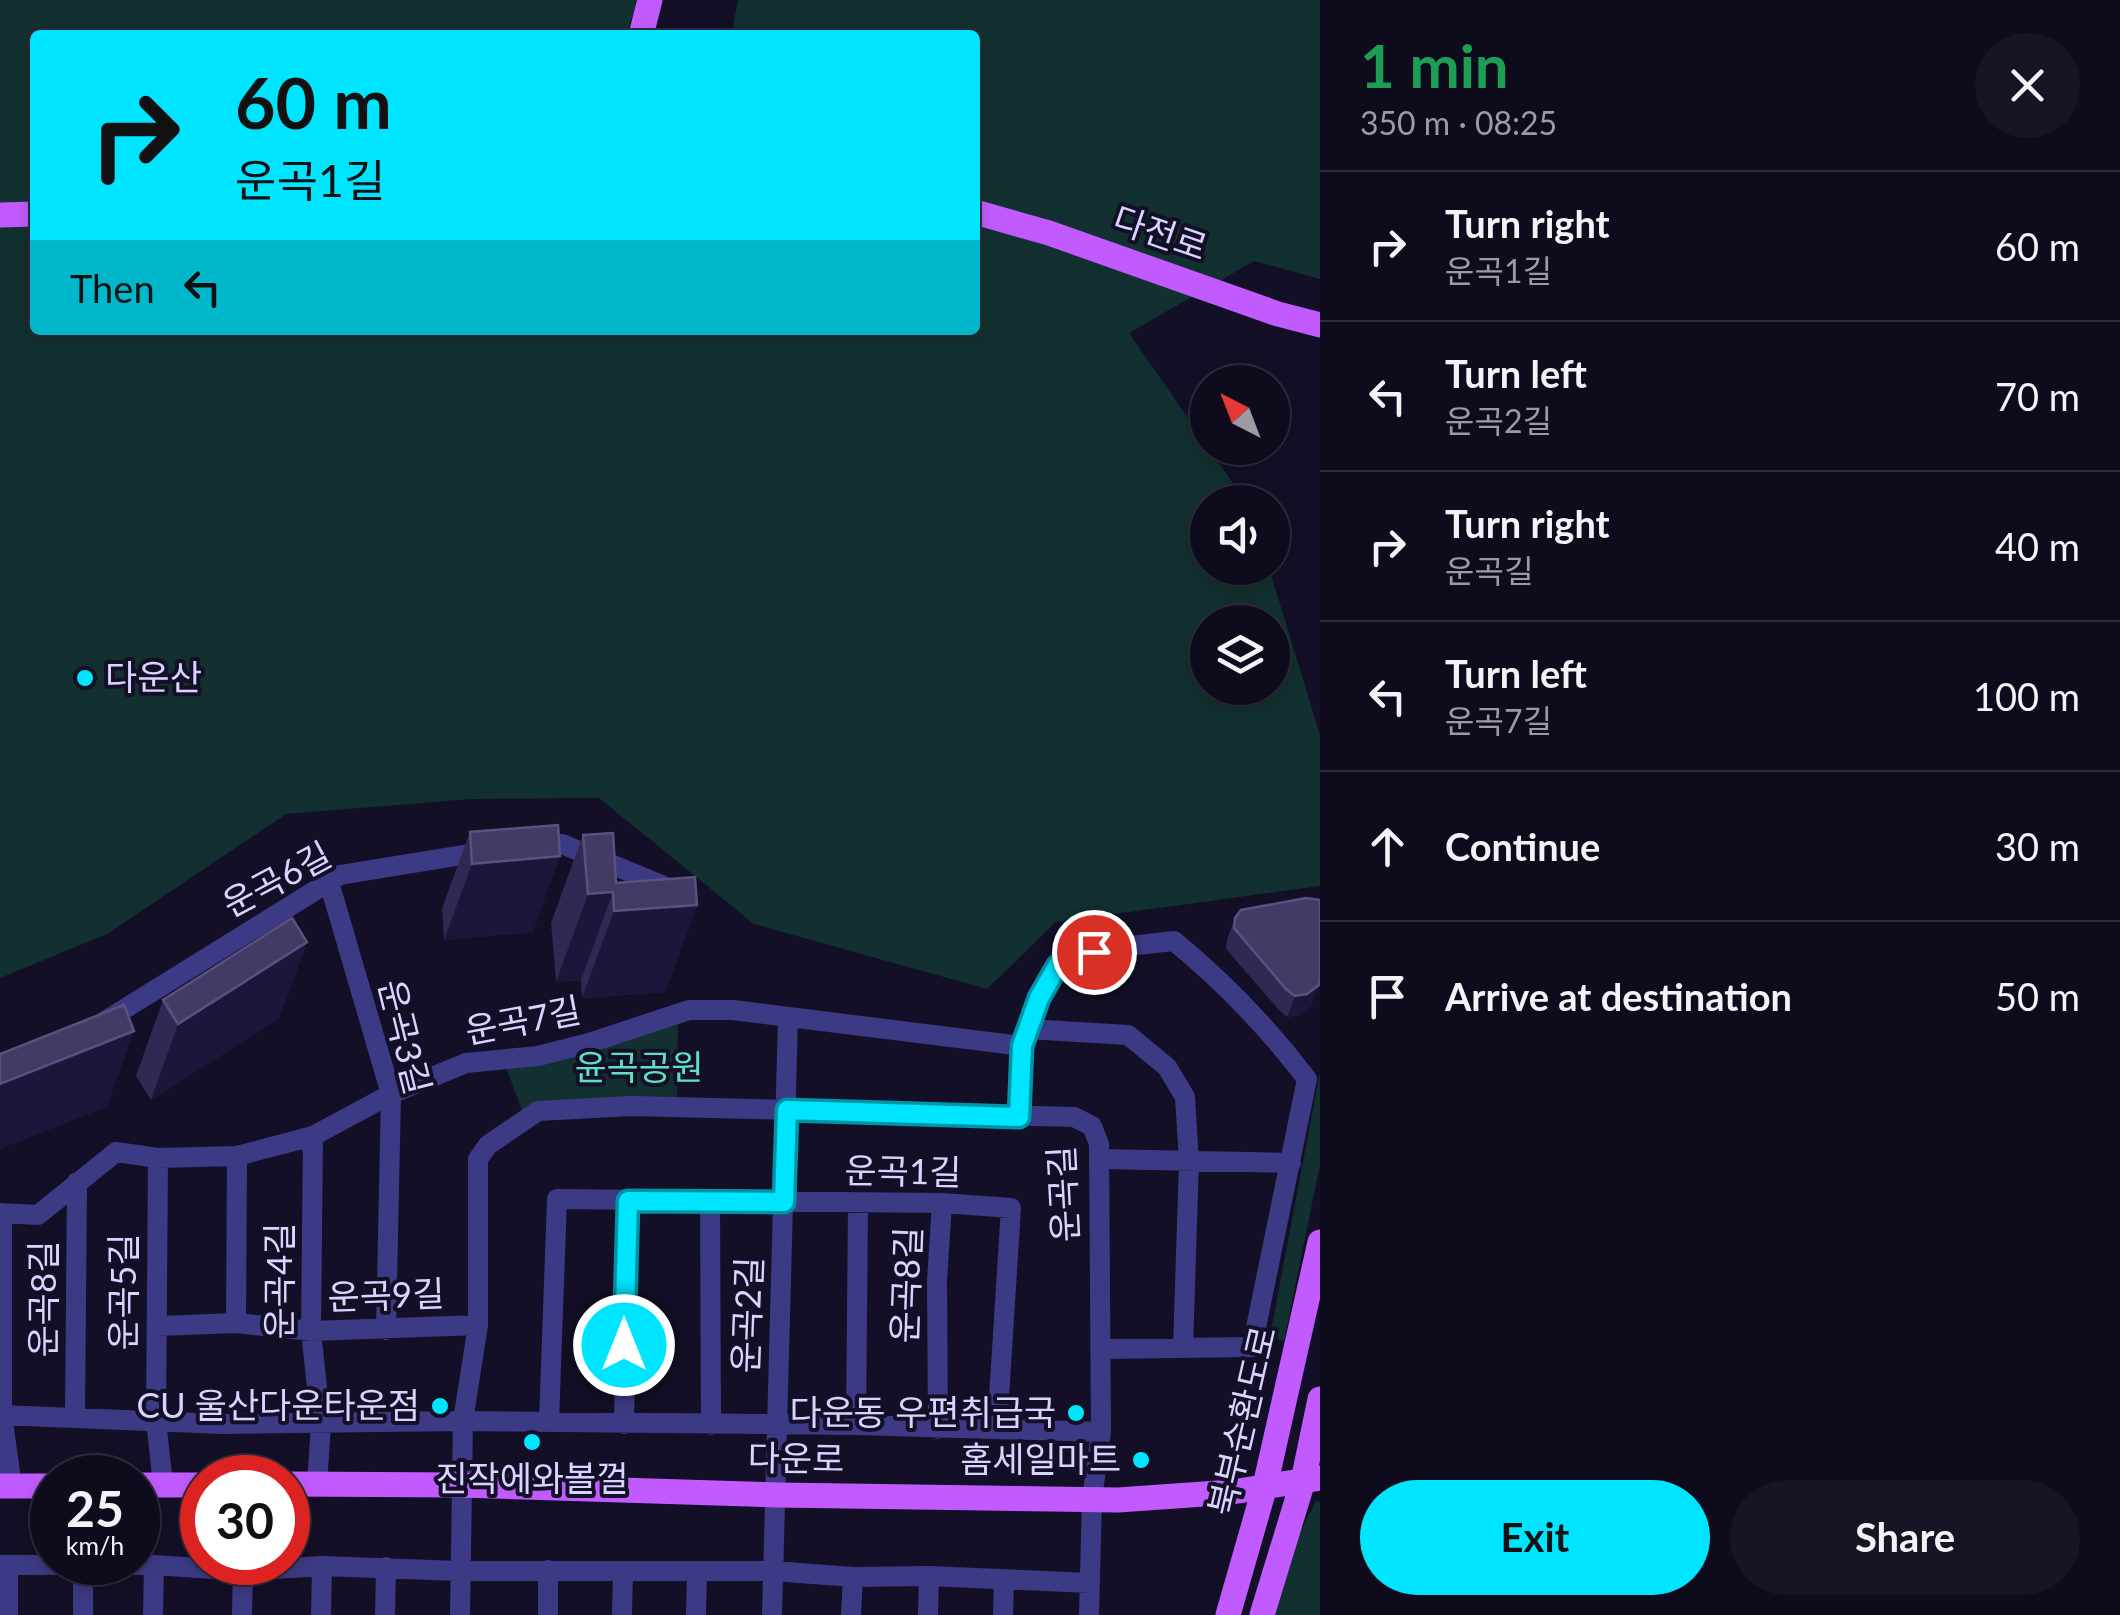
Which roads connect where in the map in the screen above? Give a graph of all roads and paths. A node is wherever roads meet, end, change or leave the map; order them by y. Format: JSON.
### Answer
{"nodes":[{"id":1,"x":650,"y":0,"type":"edge"},
{"id":2,"x":641,"y":30,"type":"edge"},
{"id":3,"x":980,"y":213,"type":"edge"},
{"id":4,"x":30,"y":214,"type":"edge"},
{"id":5,"x":2,"y":216,"type":"edge"},
{"id":6,"x":1320,"y":325,"type":"edge"},
{"id":7,"x":328,"y":882,"type":"junction"},
{"id":8,"x":664,"y":886,"type":"edge"},
{"id":9,"x":788,"y":1017,"type":"junction"},
{"id":10,"x":89,"y":1030,"type":"edge"},
{"id":11,"x":1025,"y":1038,"type":"junction"},
{"id":12,"x":391,"y":1094,"type":"junction"},
{"id":13,"x":787,"y":1110,"type":"junction"},
{"id":14,"x":1019,"y":1117,"type":"junction"},
{"id":15,"x":313,"y":1136,"type":"junction"},
{"id":16,"x":237,"y":1156,"type":"junction"},
{"id":17,"x":158,"y":1158,"type":"junction"},
{"id":18,"x":1100,"y":1159,"type":"junction"},
{"id":19,"x":1189,"y":1161,"type":"junction"},
{"id":20,"x":1291,"y":1163,"type":"junction"},
{"id":21,"x":77,"y":1182,"type":"junction"},
{"id":22,"x":628,"y":1201,"type":"junction"},
{"id":23,"x":710,"y":1201,"type":"junction"},
{"id":24,"x":784,"y":1202,"type":"junction"},
{"id":25,"x":942,"y":1203,"type":"junction"},
{"id":26,"x":858,"y":1204,"type":"junction"},
{"id":27,"x":1,"y":1213,"type":"edge"},
{"id":28,"x":1320,"y":1242,"type":"edge"},
{"id":29,"x":236,"y":1323,"type":"junction"},
{"id":30,"x":158,"y":1326,"type":"junction"},
{"id":31,"x":478,"y":1326,"type":"junction"},
{"id":32,"x":311,"y":1330,"type":"junction"},
{"id":33,"x":386,"y":1330,"type":"junction"},
{"id":34,"x":1182,"y":1348,"type":"junction"},
{"id":35,"x":1100,"y":1349,"type":"junction"},
{"id":36,"x":1320,"y":1399,"type":"edge"},
{"id":37,"x":1,"y":1415,"type":"edge"},
{"id":38,"x":76,"y":1416,"type":"junction"},
{"id":39,"x":156,"y":1420,"type":"junction"},
{"id":40,"x":463,"y":1421,"type":"junction"},
{"id":41,"x":549,"y":1422,"type":"junction"},
{"id":42,"x":624,"y":1424,"type":"junction"},
{"id":43,"x":321,"y":1425,"type":"junction"},
{"id":44,"x":711,"y":1425,"type":"junction"},
{"id":45,"x":777,"y":1425,"type":"junction"},
{"id":46,"x":856,"y":1426,"type":"junction"},
{"id":47,"x":938,"y":1429,"type":"junction"},
{"id":48,"x":996,"y":1429,"type":"junction"},
{"id":49,"x":1100,"y":1432,"type":"junction"},
{"id":50,"x":153,"y":1455,"type":"edge"},
{"id":51,"x":1314,"y":1482,"type":"edge"},
{"id":52,"x":310,"y":1484,"type":"edge"},
{"id":53,"x":317,"y":1484,"type":"junction"},
{"id":54,"x":461,"y":1485,"type":"junction"},
{"id":55,"x":6,"y":1486,"type":"edge"},
{"id":56,"x":1265,"y":1486,"type":"junction"},
{"id":57,"x":778,"y":1495,"type":"junction"},
{"id":58,"x":1092,"y":1499,"type":"junction"},
{"id":59,"x":4,"y":1565,"type":"edge"},
{"id":60,"x":30,"y":1565,"type":"edge"},
{"id":61,"x":322,"y":1566,"type":"junction"},
{"id":62,"x":310,"y":1567,"type":"edge"},
{"id":63,"x":386,"y":1567,"type":"junction"},
{"id":64,"x":548,"y":1570,"type":"junction"},
{"id":65,"x":459,"y":1571,"type":"junction"},
{"id":66,"x":623,"y":1571,"type":"junction"},
{"id":67,"x":773,"y":1571,"type":"junction"},
{"id":68,"x":697,"y":1572,"type":"junction"},
{"id":69,"x":852,"y":1576,"type":"junction"},
{"id":70,"x":929,"y":1576,"type":"junction"},
{"id":71,"x":1004,"y":1578,"type":"junction"},
{"id":72,"x":1090,"y":1583,"type":"junction"},
{"id":73,"x":83,"y":1585,"type":"edge"},
{"id":74,"x":153,"y":1585,"type":"edge"},
{"id":75,"x":243,"y":1585,"type":"edge"},
{"id":76,"x":8,"y":1615,"type":"edge"},
{"id":77,"x":83,"y":1615,"type":"edge"},
{"id":78,"x":152,"y":1615,"type":"edge"},
{"id":79,"x":242,"y":1615,"type":"edge"},
{"id":80,"x":321,"y":1615,"type":"edge"},
{"id":81,"x":384,"y":1615,"type":"edge"},
{"id":82,"x":460,"y":1615,"type":"edge"},
{"id":83,"x":548,"y":1615,"type":"edge"},
{"id":84,"x":622,"y":1615,"type":"edge"},
{"id":85,"x":696,"y":1615,"type":"edge"},
{"id":86,"x":772,"y":1615,"type":"edge"},
{"id":87,"x":851,"y":1615,"type":"edge"},
{"id":88,"x":928,"y":1615,"type":"edge"},
{"id":89,"x":1003,"y":1615,"type":"edge"},
{"id":90,"x":1089,"y":1615,"type":"edge"},
{"id":91,"x":1228,"y":1615,"type":"edge"},
{"id":92,"x":1262,"y":1615,"type":"edge"}],
"edges":[{"from":1,"to":2,"type":"main road"},
{"from":3,"to":6,"type":"main road","name":"다전로"},
{"from":4,"to":5,"type":"main road"},
{"from":7,"to":8,"type":"street","name":"운곡6길"},
{"from":7,"to":10,"type":"street","name":"운곡6길"},
{"from":7,"to":12,"type":"street","name":"운곡3길"},
{"from":9,"to":11,"type":"street","name":"운곡7길"},
{"from":9,"to":12,"type":"street","name":"운곡7길"},
{"from":9,"to":13,"type":"street","name":"운곡2길"},
{"from":11,"to":14,"type":"street"},
{"from":11,"to":19,"type":"street","name":"운곡7길"},
{"from":11,"to":20,"type":"street"},
{"from":12,"to":15,"type":"street","name":"운곡7길"},
{"from":12,"to":33,"type":"street","name":"운곡3길"},
{"from":13,"to":14,"type":"street","name":"운곡길"},
{"from":13,"to":24,"type":"street","name":"운곡2길"},
{"from":13,"to":31,"type":"street","name":"운곡길"},
{"from":14,"to":18,"type":"street","name":"운곡길"},
{"from":15,"to":16,"type":"street","name":"운곡7길"},
{"from":15,"to":32,"type":"street","name":"운곡4길"},
{"from":16,"to":17,"type":"street","name":"운곡7길"},
{"from":16,"to":29,"type":"street"},
{"from":17,"to":21,"type":"street","name":"운곡7길"},
{"from":17,"to":30,"type":"street","name":"운곡5길"},
{"from":18,"to":19,"type":"street"},
{"from":18,"to":35,"type":"street","name":"운곡길"},
{"from":19,"to":20,"type":"street"},
{"from":19,"to":34,"type":"street","name":"운곡7길"},
{"from":20,"to":34,"type":"street"},
{"from":21,"to":27,"type":"street","name":"운곡7길"},
{"from":21,"to":38,"type":"street","name":"운곡8길"},
{"from":22,"to":23,"type":"street","name":"운곡1길"},
{"from":22,"to":41,"type":"street","name":"운곡1길"},
{"from":22,"to":42,"type":"street"},
{"from":23,"to":24,"type":"street","name":"운곡1길"},
{"from":23,"to":44,"type":"street"},
{"from":24,"to":26,"type":"street","name":"운곡1길"},
{"from":24,"to":45,"type":"street","name":"운곡2길"},
{"from":25,"to":26,"type":"street","name":"운곡1길"},
{"from":25,"to":47,"type":"street","name":"운곡8길"},
{"from":25,"to":48,"type":"street","name":"운곡1길"},
{"from":26,"to":46,"type":"street","name":"운곡8길"},
{"from":27,"to":37,"type":"street","name":"운곡8길"},
{"from":28,"to":56,"type":"main road","name":"북부순환도로"},
{"from":29,"to":30,"type":"street","name":"운곡9길"},
{"from":29,"to":32,"type":"street","name":"운곡9길"},
{"from":30,"to":39,"type":"street","name":"운곡5길"},
{"from":31,"to":33,"type":"street","name":"운곡9길"},
{"from":31,"to":40,"type":"street","name":"운곡길"},
{"from":32,"to":33,"type":"street","name":"운곡9길"},
{"from":32,"to":43,"type":"street","name":"운곡4길"},
{"from":34,"to":35,"type":"street"},
{"from":35,"to":49,"type":"street","name":"운곡길"},
{"from":36,"to":51,"type":"main road","name":"북부순환도로"},
{"from":37,"to":38,"type":"street"},
{"from":37,"to":55,"type":"street","name":"운곡8길"},
{"from":38,"to":39,"type":"street"},
{"from":39,"to":43,"type":"street"},
{"from":39,"to":50,"type":"street","name":"운곡5길"},
{"from":40,"to":41,"type":"street"},
{"from":40,"to":43,"type":"street"},
{"from":40,"to":54,"type":"street","name":"운곡길"},
{"from":41,"to":42,"type":"street"},
{"from":42,"to":44,"type":"street"},
{"from":43,"to":53,"type":"street","name":"운곡4길"},
{"from":44,"to":45,"type":"street"},
{"from":45,"to":46,"type":"street"},
{"from":45,"to":57,"type":"street","name":"운곡2길"},
{"from":46,"to":47,"type":"street"},
{"from":47,"to":48,"type":"street"},
{"from":48,"to":49,"type":"street"},
{"from":49,"to":58,"type":"street","name":"운곡길"},
{"from":51,"to":56,"type":"main road","name":"다운로"},
{"from":51,"to":92,"type":"main road","name":"북부순환도로"},
{"from":52,"to":53,"type":"main road","name":"다운로"},
{"from":53,"to":54,"type":"main road","name":"다운로"},
{"from":54,"to":57,"type":"main road","name":"다운로"},
{"from":54,"to":65,"type":"street","name":"운곡길"},
{"from":56,"to":58,"type":"main road","name":"다운로"},
{"from":56,"to":91,"type":"main road","name":"북부순환도로"},
{"from":57,"to":58,"type":"main road","name":"다운로"},
{"from":57,"to":67,"type":"street","name":"운곡2길"},
{"from":58,"to":72,"type":"street","name":"운곡길"},
{"from":59,"to":60,"type":"street"},
{"from":59,"to":76,"type":"street"},
{"from":61,"to":62,"type":"street"},
{"from":61,"to":63,"type":"street"},
{"from":61,"to":80,"type":"street"},
{"from":63,"to":65,"type":"street"},
{"from":63,"to":81,"type":"street"},
{"from":64,"to":65,"type":"street"},
{"from":64,"to":66,"type":"street"},
{"from":64,"to":83,"type":"street"},
{"from":65,"to":82,"type":"street","name":"운곡길"},
{"from":66,"to":68,"type":"street"},
{"from":66,"to":84,"type":"street"},
{"from":67,"to":68,"type":"street"},
{"from":67,"to":69,"type":"street"},
{"from":67,"to":86,"type":"street","name":"운곡2길"},
{"from":68,"to":85,"type":"street"},
{"from":69,"to":70,"type":"street"},
{"from":69,"to":87,"type":"street"},
{"from":70,"to":71,"type":"street"},
{"from":70,"to":88,"type":"street"},
{"from":71,"to":72,"type":"street"},
{"from":71,"to":89,"type":"street"},
{"from":72,"to":90,"type":"street","name":"운곡길"},
{"from":73,"to":77,"type":"street"},
{"from":74,"to":78,"type":"street"},
{"from":75,"to":79,"type":"street"}]}
